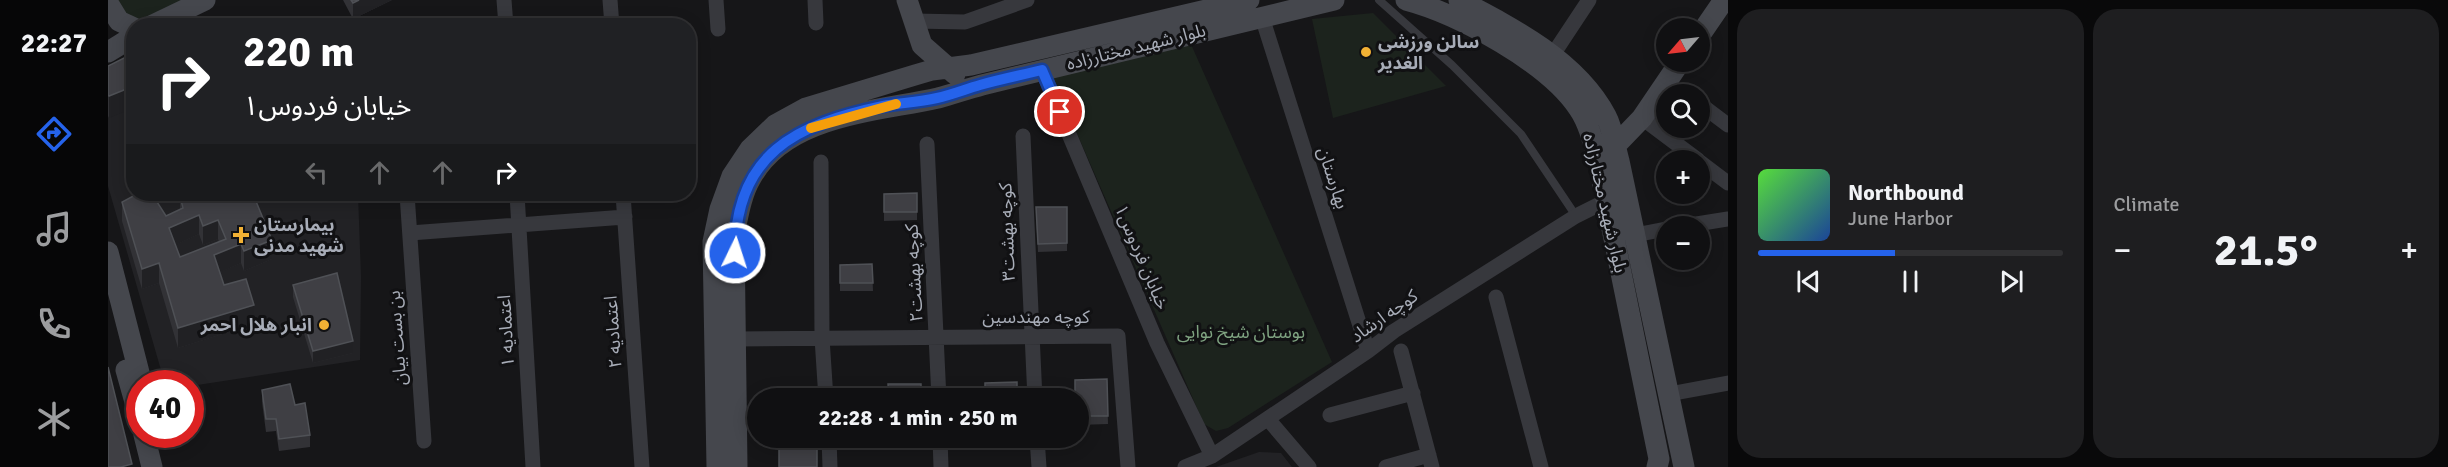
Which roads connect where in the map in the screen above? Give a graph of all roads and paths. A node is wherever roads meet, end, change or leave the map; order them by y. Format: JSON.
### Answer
{"nodes":[{"id":1,"x":205,"y":0,"type":"edge"},
{"id":2,"x":504,"y":0,"type":"edge"},
{"id":3,"x":610,"y":0,"type":"edge"},
{"id":4,"x":716,"y":0,"type":"edge"},
{"id":5,"x":815,"y":0,"type":"edge"},
{"id":6,"x":907,"y":0,"type":"edge"},
{"id":7,"x":1027,"y":0,"type":"edge"},
{"id":8,"x":1249,"y":0,"type":"edge"},
{"id":9,"x":1334,"y":0,"type":"edge"},
{"id":10,"x":1379,"y":0,"type":"edge"},
{"id":11,"x":1406,"y":0,"type":"edge"},
{"id":12,"x":1459,"y":0,"type":"edge"},
{"id":13,"x":1589,"y":0,"type":"edge"},
{"id":14,"x":108,"y":3,"type":"edge"},
{"id":15,"x":1725,"y":4,"type":"edge"},
{"id":16,"x":1262,"y":17,"type":"junction"},
{"id":17,"x":168,"y":18,"type":"edge"},
{"id":18,"x":503,"y":18,"type":"edge"},
{"id":19,"x":611,"y":18,"type":"edge"},
{"id":20,"x":914,"y":21,"type":"junction"},
{"id":21,"x":1710,"y":22,"type":"edge"},
{"id":22,"x":816,"y":23,"type":"dead end"},
{"id":23,"x":718,"y":29,"type":"dead end"},
{"id":24,"x":122,"y":41,"type":"edge"},
{"id":25,"x":922,"y":45,"type":"junction"},
{"id":26,"x":1552,"y":56,"type":"junction"},
{"id":27,"x":951,"y":68,"type":"junction"},
{"id":28,"x":1042,"y":70,"type":"junction"},
{"id":29,"x":1673,"y":72,"type":"edge"},
{"id":30,"x":915,"y":75,"type":"junction"},
{"id":31,"x":953,"y":93,"type":"junction"},
{"id":32,"x":923,"y":100,"type":"junction"},
{"id":33,"x":1646,"y":112,"type":"junction"},
{"id":34,"x":1710,"y":112,"type":"edge"},
{"id":35,"x":1607,"y":119,"type":"junction"},
{"id":36,"x":1728,"y":125,"type":"edge"},
{"id":37,"x":1023,"y":136,"type":"dead end"},
{"id":38,"x":927,"y":144,"type":"dead end"},
{"id":39,"x":1615,"y":146,"type":"junction"},
{"id":40,"x":1687,"y":150,"type":"edge"},
{"id":41,"x":821,"y":162,"type":"dead end"},
{"id":42,"x":1710,"y":169,"type":"edge"},
{"id":43,"x":1728,"y":183,"type":"edge"},
{"id":44,"x":408,"y":201,"type":"edge"},
{"id":45,"x":517,"y":201,"type":"edge"},
{"id":46,"x":624,"y":201,"type":"edge"},
{"id":47,"x":1606,"y":201,"type":"junction"},
{"id":48,"x":1576,"y":216,"type":"junction"},
{"id":49,"x":625,"y":217,"type":"junction"},
{"id":50,"x":1728,"y":219,"type":"edge"},
{"id":51,"x":1710,"y":222,"type":"edge"},
{"id":52,"x":519,"y":225,"type":"junction"},
{"id":53,"x":1656,"y":231,"type":"edge"},
{"id":54,"x":410,"y":233,"type":"junction"},
{"id":55,"x":1635,"y":235,"type":"junction"},
{"id":56,"x":108,"y":252,"type":"edge"},
{"id":57,"x":1496,"y":297,"type":"dead end"},
{"id":58,"x":108,"y":302,"type":"edge"},
{"id":59,"x":122,"y":330,"type":"junction"},
{"id":60,"x":1031,"y":337,"type":"junction"},
{"id":61,"x":822,"y":338,"type":"junction"},
{"id":62,"x":936,"y":338,"type":"junction"},
{"id":63,"x":735,"y":339,"type":"junction"},
{"id":64,"x":1368,"y":351,"type":"junction"},
{"id":65,"x":1401,"y":351,"type":"dead end"},
{"id":66,"x":130,"y":370,"type":"edge"},
{"id":67,"x":137,"y":370,"type":"edge"},
{"id":68,"x":1728,"y":383,"type":"edge"},
{"id":69,"x":825,"y":388,"type":"edge"},
{"id":70,"x":938,"y":388,"type":"edge"},
{"id":71,"x":1034,"y":388,"type":"edge"},
{"id":72,"x":1413,"y":393,"type":"junction"},
{"id":73,"x":1669,"y":394,"type":"junction"},
{"id":74,"x":1330,"y":415,"type":"dead end"},
{"id":75,"x":1268,"y":420,"type":"junction"},
{"id":76,"x":424,"y":441,"type":"dead end"},
{"id":77,"x":147,"y":448,"type":"edge"},
{"id":78,"x":159,"y":448,"type":"edge"},
{"id":79,"x":829,"y":448,"type":"edge"},
{"id":80,"x":940,"y":448,"type":"edge"},
{"id":81,"x":1038,"y":448,"type":"edge"},
{"id":82,"x":1212,"y":456,"type":"junction"},
{"id":83,"x":1431,"y":461,"type":"edge"},
{"id":84,"x":1670,"y":465,"type":"edge"},
{"id":85,"x":152,"y":467,"type":"edge"},
{"id":86,"x":164,"y":467,"type":"edge"},
{"id":87,"x":533,"y":467,"type":"edge"},
{"id":88,"x":642,"y":467,"type":"edge"},
{"id":89,"x":717,"y":467,"type":"edge"},
{"id":90,"x":737,"y":467,"type":"edge"},
{"id":91,"x":830,"y":467,"type":"edge"},
{"id":92,"x":941,"y":467,"type":"edge"},
{"id":93,"x":1039,"y":467,"type":"edge"},
{"id":94,"x":1128,"y":467,"type":"edge"},
{"id":95,"x":1185,"y":467,"type":"edge"},
{"id":96,"x":1309,"y":467,"type":"edge"},
{"id":97,"x":1386,"y":467,"type":"edge"},
{"id":98,"x":1541,"y":467,"type":"edge"}],
"edges":[{"from":1,"to":17,"type":"street"},
{"from":2,"to":18,"type":"street"},
{"from":3,"to":19,"type":"street"},
{"from":4,"to":23,"type":"street"},
{"from":5,"to":22,"type":"street"},
{"from":6,"to":20,"type":"street"},
{"from":7,"to":20,"type":"street"},
{"from":8,"to":27,"type":"street","name":"بلوار شهید مختارزاده"},
{"from":9,"to":16,"type":"street","name":"بلوار شهید مختارزاده"},
{"from":10,"to":48,"type":"lane"},
{"from":11,"to":47,"type":"street","name":"بلوار شهید مختارزاده"},
{"from":12,"to":26,"type":"street","name":"بلوار شهید مختارزاده"},
{"from":13,"to":26,"type":"street"},
{"from":14,"to":24,"type":"street"},
{"from":15,"to":21,"type":"street"},
{"from":16,"to":28,"type":"street","name":"بلوار شهید مختارزاده"},
{"from":16,"to":64,"type":"street","name":"بهارستان"},
{"from":20,"to":25,"type":"street"},
{"from":25,"to":27,"type":"street"},
{"from":25,"to":30,"type":"street"},
{"from":26,"to":35,"type":"street","name":"بلوار شهید مختارزاده"},
{"from":27,"to":30,"type":"street","name":"بلوار شهید مختارزاده"},
{"from":27,"to":31,"type":"street"},
{"from":28,"to":31,"type":"street","name":"بلوار شهید مختارزاده"},
{"from":28,"to":82,"type":"street","name":"خیابان فردوس۱"},
{"from":29,"to":33,"type":"street"},
{"from":30,"to":32,"type":"street"},
{"from":30,"to":89,"type":"street","name":"بلوار شهید مختارزاده"},
{"from":31,"to":32,"type":"street","name":"بلوار شهید مختارزاده"},
{"from":32,"to":63,"type":"street","name":"بلوار شهید مختارزاده"},
{"from":33,"to":35,"type":"street"},
{"from":33,"to":39,"type":"street"},
{"from":33,"to":40,"type":"street"},
{"from":34,"to":36,"type":"street"},
{"from":35,"to":39,"type":"street","name":"بلوار شهید مختارزاده"},
{"from":37,"to":60,"type":"street","name":"کوچه بهشت۳"},
{"from":38,"to":62,"type":"street","name":"کوچه بهشت۲"},
{"from":39,"to":55,"type":"street","name":"بلوار شهید مختارزاده"},
{"from":41,"to":61,"type":"street"},
{"from":42,"to":43,"type":"street"},
{"from":44,"to":54,"type":"street","name":"بن بست بیان"},
{"from":45,"to":52,"type":"street","name":"اعتمادیه ۱"},
{"from":46,"to":49,"type":"street","name":"اعتمادیه ۲"},
{"from":47,"to":48,"type":"street","name":"کوچه ارشاد"},
{"from":47,"to":84,"type":"street","name":"بلوار شهید مختارزاده"},
{"from":48,"to":64,"type":"street","name":"کوچه ارشاد"},
{"from":49,"to":52,"type":"street"},
{"from":49,"to":88,"type":"street","name":"اعتمادیه ۲"},
{"from":50,"to":51,"type":"street"},
{"from":52,"to":54,"type":"street"},
{"from":52,"to":87,"type":"street","name":"اعتمادیه ۱"},
{"from":53,"to":55,"type":"street"},
{"from":54,"to":76,"type":"street","name":"بن بست بیان"},
{"from":55,"to":73,"type":"street","name":"بلوار شهید مختارزاده"},
{"from":56,"to":59,"type":"street"},
{"from":57,"to":98,"type":"street"},
{"from":58,"to":59,"type":"street"},
{"from":59,"to":66,"type":"street"},
{"from":59,"to":67,"type":"street"},
{"from":60,"to":62,"type":"street","name":"کوچه مهندسین"},
{"from":60,"to":71,"type":"street","name":"کوچه بهشت۳"},
{"from":60,"to":94,"type":"street","name":"کوچه مهندسین"},
{"from":61,"to":62,"type":"street","name":"کوچه مهندسین"},
{"from":61,"to":63,"type":"street","name":"کوچه مهندسین"},
{"from":61,"to":69,"type":"street"},
{"from":62,"to":70,"type":"street","name":"کوچه بهشت۲"},
{"from":63,"to":90,"type":"street","name":"بلوار شهید مختارزاده"},
{"from":64,"to":75,"type":"street","name":"کوچه ارشاد"},
{"from":65,"to":72,"type":"street"},
{"from":68,"to":73,"type":"street"},
{"from":72,"to":74,"type":"street"},
{"from":72,"to":83,"type":"street"},
{"from":73,"to":84,"type":"street","name":"بلوار شهید مختارزاده"},
{"from":75,"to":82,"type":"street","name":"کوچه ارشاد"},
{"from":75,"to":96,"type":"street"},
{"from":77,"to":85,"type":"street"},
{"from":78,"to":86,"type":"street"},
{"from":79,"to":91,"type":"street"},
{"from":80,"to":92,"type":"street"},
{"from":81,"to":93,"type":"street"},
{"from":82,"to":95,"type":"street","name":"کوچه ارشاد"},
{"from":83,"to":97,"type":"street"}]}
